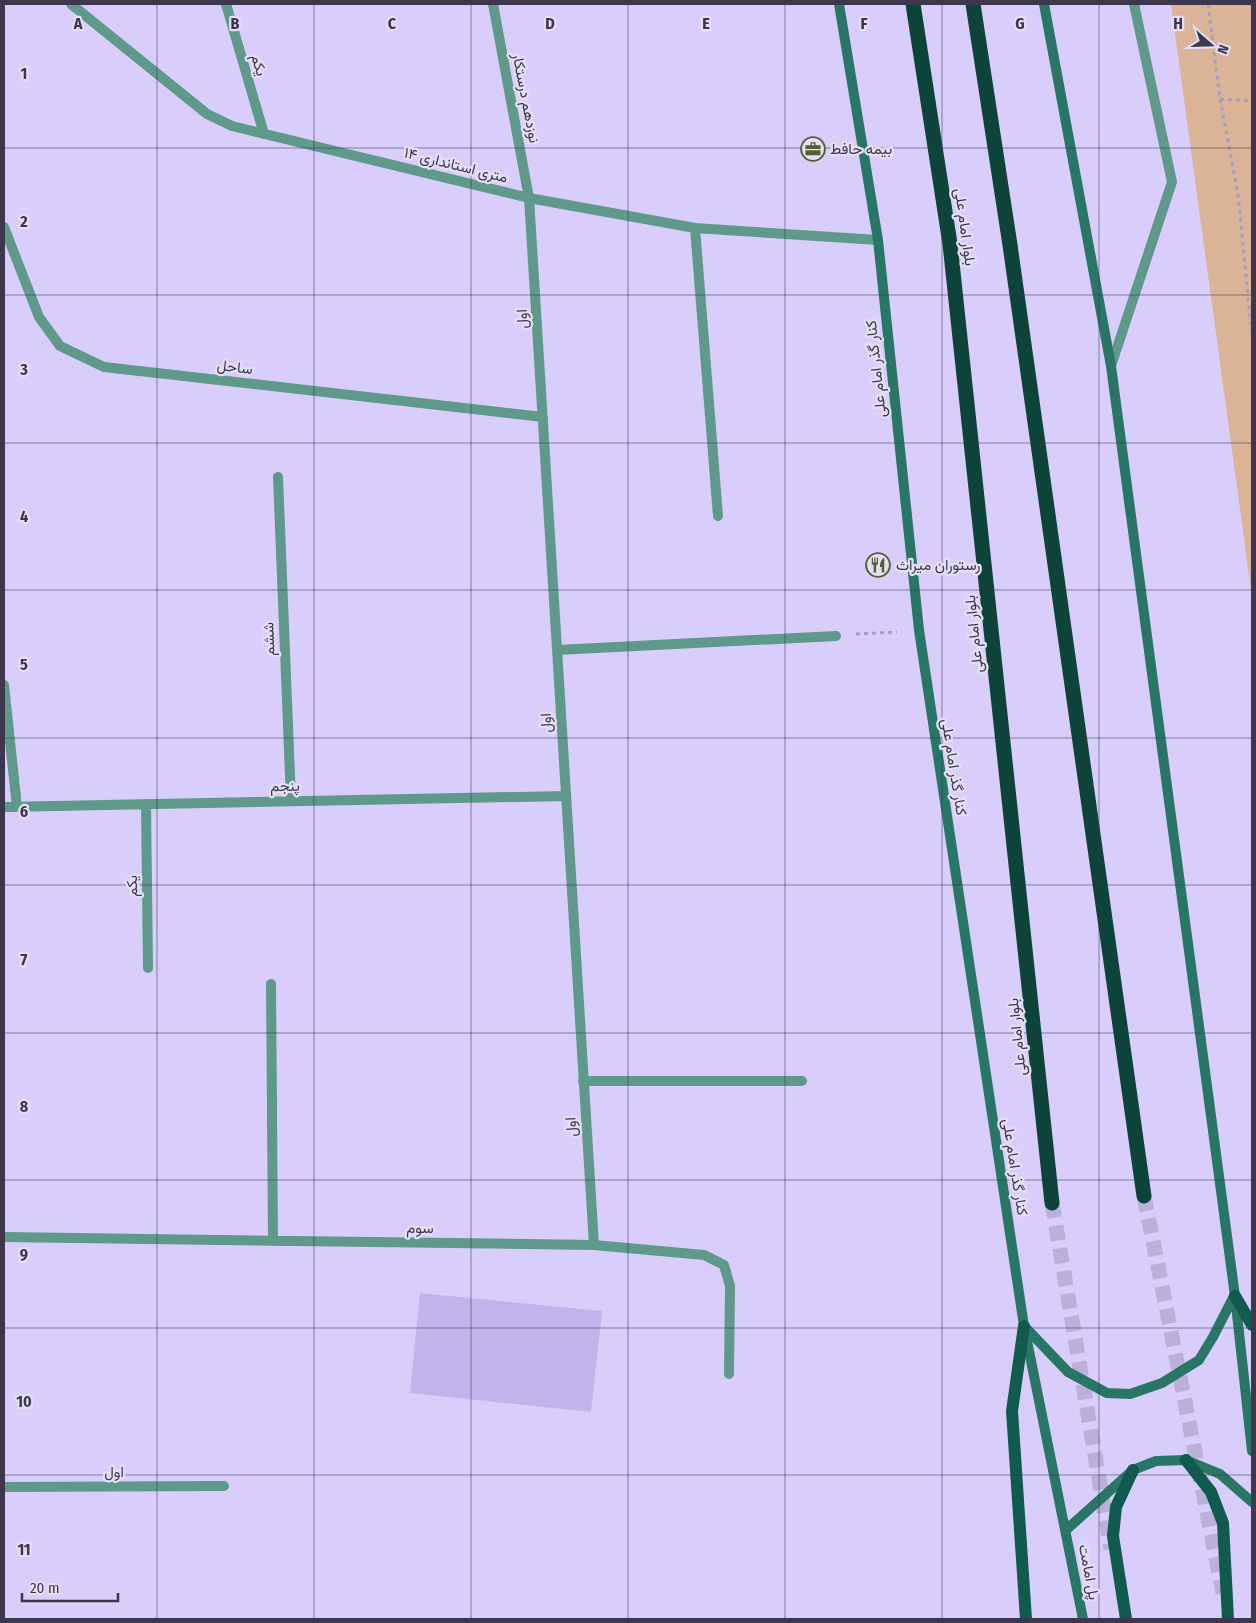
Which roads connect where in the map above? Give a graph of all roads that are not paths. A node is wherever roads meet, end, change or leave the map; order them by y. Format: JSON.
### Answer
{"nodes":[{"id":1,"x":71,"y":4,"type":"edge"},
{"id":2,"x":226,"y":4,"type":"edge"},
{"id":3,"x":493,"y":4,"type":"edge"},
{"id":4,"x":839,"y":4,"type":"edge"},
{"id":5,"x":913,"y":4,"type":"edge"},
{"id":6,"x":972,"y":4,"type":"edge"},
{"id":7,"x":1044,"y":4,"type":"edge"},
{"id":8,"x":1134,"y":4,"type":"edge"},
{"id":9,"x":264,"y":134,"type":"junction"},
{"id":10,"x":530,"y":198,"type":"junction"},
{"id":11,"x":4,"y":227,"type":"edge"},
{"id":12,"x":695,"y":228,"type":"junction"},
{"id":13,"x":878,"y":240,"type":"junction"},
{"id":14,"x":1111,"y":366,"type":"junction"},
{"id":15,"x":543,"y":418,"type":"junction"},
{"id":16,"x":278,"y":477,"type":"dead end"},
{"id":17,"x":718,"y":516,"type":"dead end"},
{"id":18,"x":836,"y":636,"type":"road end"},
{"id":19,"x":557,"y":650,"type":"junction"},
{"id":20,"x":4,"y":685,"type":"edge"},
{"id":21,"x":566,"y":796,"type":"junction"},
{"id":22,"x":291,"y":801,"type":"junction"},
{"id":23,"x":146,"y":804,"type":"junction"},
{"id":24,"x":4,"y":807,"type":"edge"},
{"id":25,"x":17,"y":807,"type":"junction"},
{"id":26,"x":148,"y":968,"type":"dead end"},
{"id":27,"x":271,"y":984,"type":"dead end"},
{"id":28,"x":584,"y":1081,"type":"junction"},
{"id":29,"x":802,"y":1082,"type":"dead end"},
{"id":30,"x":1144,"y":1196,"type":"tunnel mouth"},
{"id":31,"x":1052,"y":1203,"type":"tunnel mouth"},
{"id":32,"x":4,"y":1237,"type":"edge"},
{"id":33,"x":272,"y":1241,"type":"junction"},
{"id":34,"x":594,"y":1245,"type":"junction"},
{"id":35,"x":1235,"y":1296,"type":"junction"},
{"id":36,"x":1252,"y":1324,"type":"edge"},
{"id":37,"x":1024,"y":1326,"type":"junction"},
{"id":38,"x":729,"y":1374,"type":"dead end"},
{"id":39,"x":1252,"y":1451,"type":"edge"},
{"id":40,"x":1186,"y":1460,"type":"junction"},
{"id":41,"x":1133,"y":1470,"type":"junction"},
{"id":42,"x":224,"y":1486,"type":"dead end"},
{"id":43,"x":4,"y":1487,"type":"edge"},
{"id":44,"x":1252,"y":1502,"type":"edge"},
{"id":45,"x":1066,"y":1530,"type":"junction"},
{"id":46,"x":1026,"y":1619,"type":"edge"},
{"id":47,"x":1083,"y":1619,"type":"edge"},
{"id":48,"x":1126,"y":1619,"type":"edge"},
{"id":49,"x":1228,"y":1619,"type":"edge"}],
"edges":[{"from":1,"to":9,"type":"street","name":"۱۴ متری استانداری"},
{"from":2,"to":9,"type":"street","name":"یکم"},
{"from":3,"to":10,"type":"street","name":"نوزدهم درستکار"},
{"from":4,"to":13,"type":"main road","name":"کنار گذر امام علی"},
{"from":5,"to":31,"type":"highway","name":"بلوار امام علی"},
{"from":6,"to":30,"type":"highway"},
{"from":7,"to":14,"type":"main road"},
{"from":8,"to":14,"type":"street"},
{"from":9,"to":10,"type":"street","name":"۱۴ متری استانداری"},
{"from":10,"to":12,"type":"street","name":"۱۴ متری استانداری"},
{"from":10,"to":15,"type":"street","name":"اول"},
{"from":11,"to":15,"type":"street","name":"ساحل"},
{"from":12,"to":13,"type":"street","name":"۱۴ متری استانداری"},
{"from":12,"to":17,"type":"street"},
{"from":13,"to":37,"type":"main road","name":"کنار گذر امام علی"},
{"from":14,"to":35,"type":"main road"},
{"from":15,"to":19,"type":"street","name":"اول"},
{"from":16,"to":22,"type":"street","name":"ششم"},
{"from":18,"to":19,"type":"street"},
{"from":19,"to":21,"type":"street","name":"اول"},
{"from":20,"to":25,"type":"street"},
{"from":21,"to":22,"type":"street","name":"پنجم"},
{"from":21,"to":28,"type":"street","name":"اول"},
{"from":22,"to":23,"type":"street","name":"پنجم"},
{"from":23,"to":25,"type":"street","name":"پنجم"},
{"from":23,"to":26,"type":"street","name":"یکم"},
{"from":24,"to":25,"type":"street","name":"پنجم"},
{"from":27,"to":33,"type":"street"},
{"from":28,"to":29,"type":"street"},
{"from":28,"to":34,"type":"street","name":"اول"},
{"from":32,"to":33,"type":"street","name":"سوم"},
{"from":33,"to":34,"type":"street","name":"سوم"},
{"from":34,"to":38,"type":"street","name":"سوم"},
{"from":35,"to":36,"type":"main road"},
{"from":35,"to":37,"type":"main road"},
{"from":35,"to":39,"type":"main road"},
{"from":37,"to":45,"type":"main road","name":"کنار گذر امام علی"},
{"from":37,"to":46,"type":"main road"},
{"from":40,"to":41,"type":"main road"},
{"from":40,"to":44,"type":"main road"},
{"from":40,"to":49,"type":"main road"},
{"from":41,"to":45,"type":"main road"},
{"from":41,"to":48,"type":"main road"},
{"from":42,"to":43,"type":"street","name":"اول"},
{"from":45,"to":47,"type":"main road","name":"پل امامت"}]}
